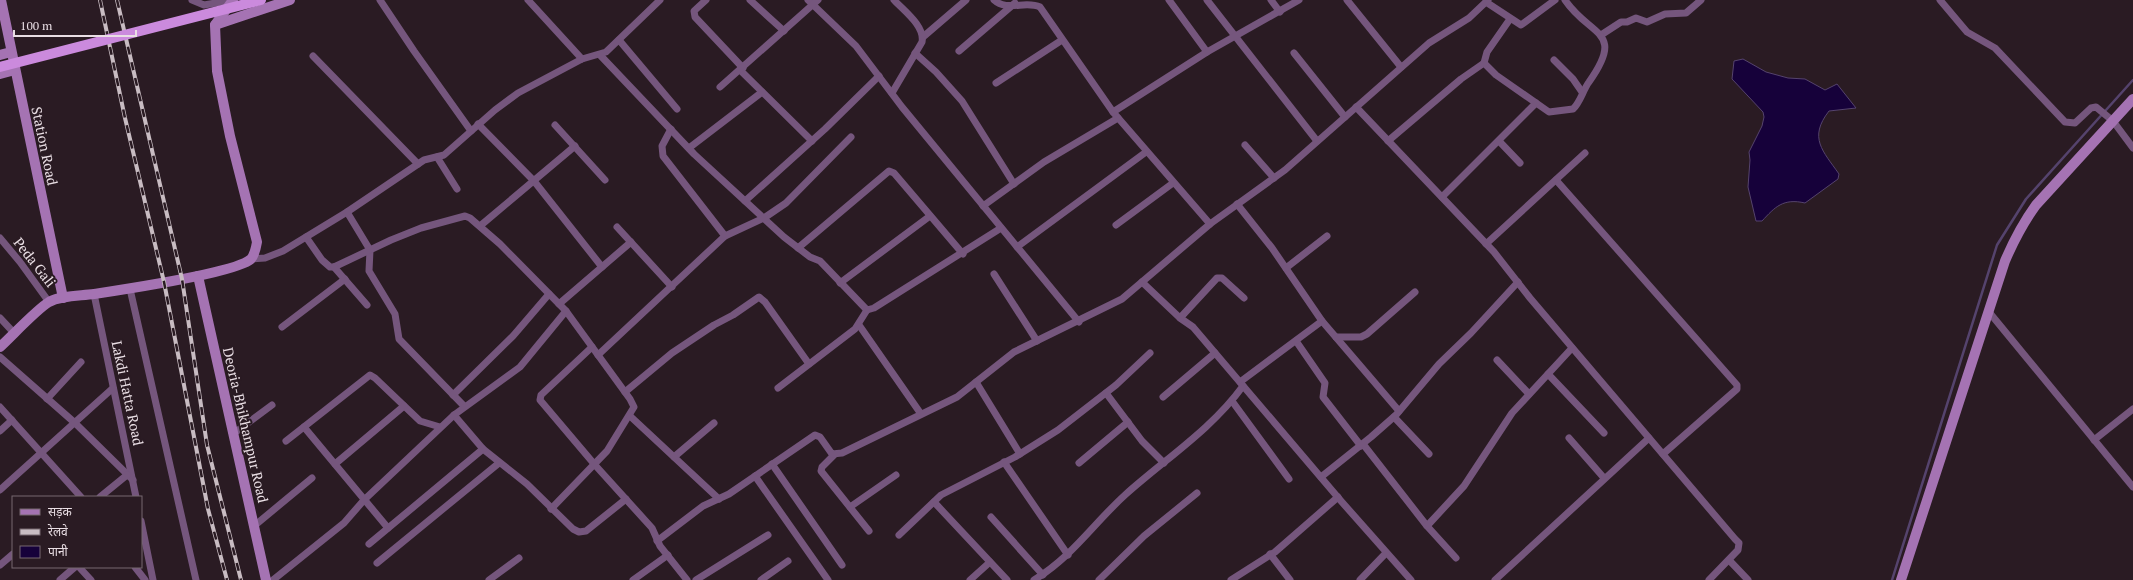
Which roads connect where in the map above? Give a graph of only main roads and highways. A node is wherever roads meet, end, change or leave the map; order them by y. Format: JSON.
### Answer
{"nodes":[{"id":1,"x":232,"y":0,"type":"edge"},
{"id":2,"x":261,"y":0,"type":"edge"},
{"id":3,"x":290,"y":0,"type":"edge"},
{"id":4,"x":1,"y":2,"type":"edge"},
{"id":5,"x":215,"y":25,"type":"junction"},
{"id":6,"x":12,"y":52,"type":"junction"},
{"id":7,"x":0,"y":55,"type":"edge"},
{"id":8,"x":0,"y":67,"type":"edge"},
{"id":9,"x":15,"y":70,"type":"junction"},
{"id":10,"x":0,"y":74,"type":"edge"},
{"id":11,"x":2133,"y":98,"type":"edge"},
{"id":12,"x":198,"y":276,"type":"junction"},
{"id":13,"x":63,"y":298,"type":"junction"},
{"id":14,"x":0,"y":347,"type":"edge"},
{"id":15,"x":266,"y":580,"type":"edge"},
{"id":16,"x":1901,"y":580,"type":"edge"}],
"edges":[{"from":1,"to":5,"type":"main road"},
{"from":2,"to":8,"type":"main road","bridge":true},
{"from":3,"to":5,"type":"main road"},
{"from":4,"to":6,"type":"main road","name":"Station Road"},
{"from":5,"to":12,"type":"main road"},
{"from":6,"to":7,"type":"main road"},
{"from":6,"to":9,"type":"main road","name":"Station Road"},
{"from":9,"to":10,"type":"main road"},
{"from":9,"to":13,"type":"main road","name":"Station Road"},
{"from":11,"to":16,"type":"main road"},
{"from":12,"to":13,"type":"main road"},
{"from":12,"to":15,"type":"main road","name":"Deoria-Bhikhampur Road"},
{"from":13,"to":14,"type":"main road"}]}
